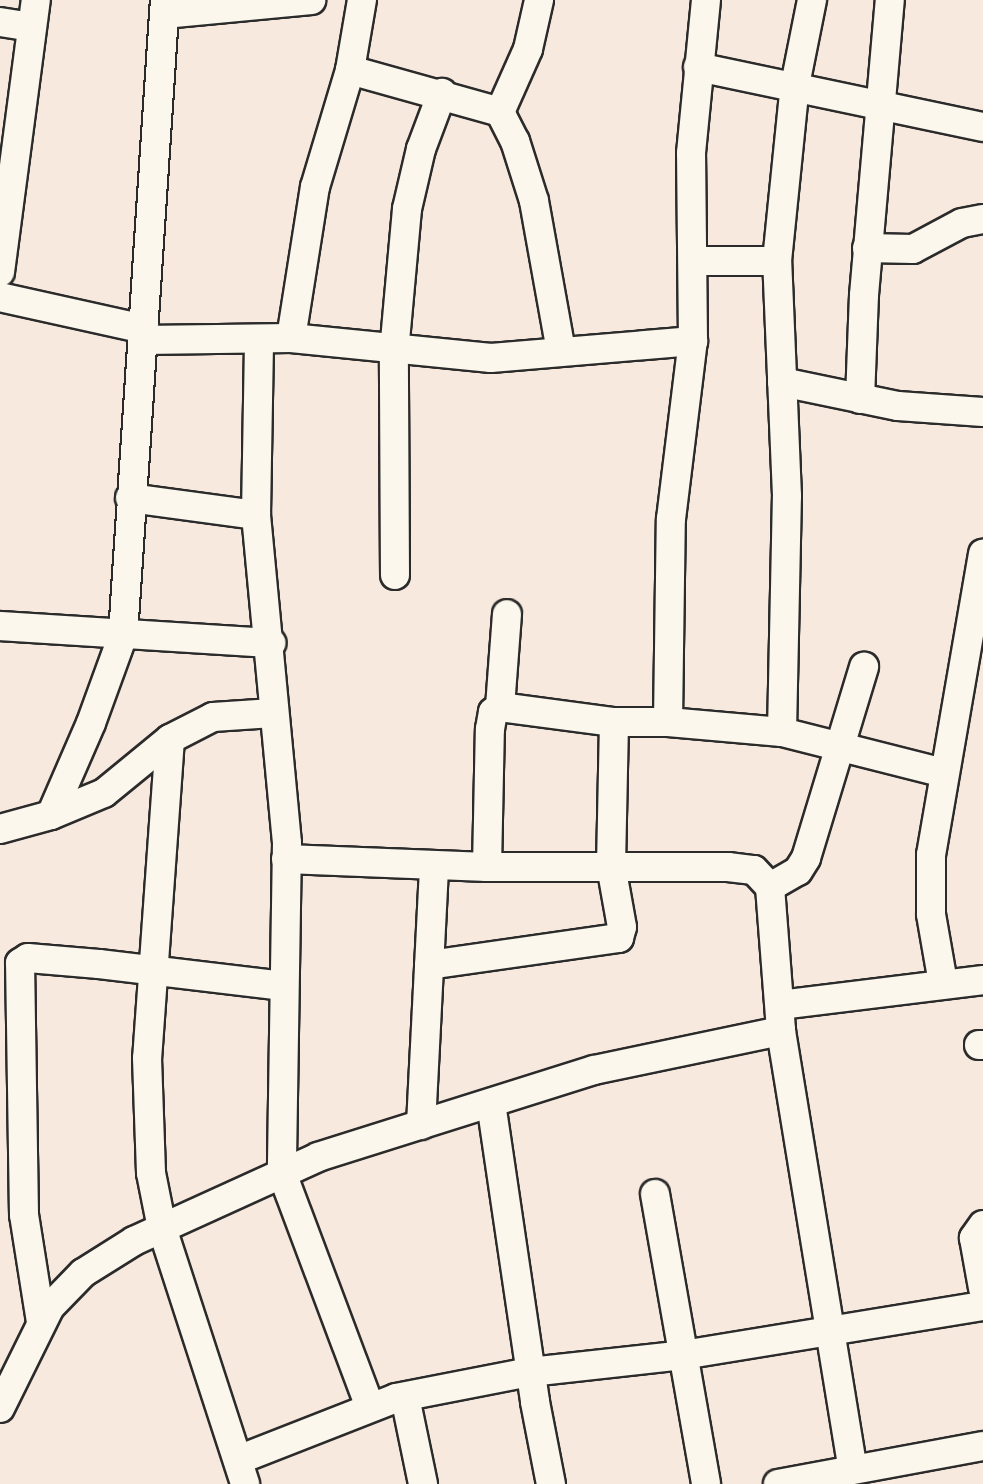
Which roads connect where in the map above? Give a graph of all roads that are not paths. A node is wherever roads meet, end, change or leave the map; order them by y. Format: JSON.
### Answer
{"nodes":[{"id":1,"x":311,"y":0,"type":"edge"},
{"id":2,"x":362,"y":0,"type":"edge"},
{"id":3,"x":539,"y":0,"type":"edge"},
{"id":4,"x":812,"y":0,"type":"edge"},
{"id":5,"x":890,"y":0,"type":"edge"},
{"id":6,"x":699,"y":1,"type":"edge"},
{"id":7,"x":165,"y":7,"type":"edge"},
{"id":8,"x":34,"y":14,"type":"edge"},
{"id":9,"x":0,"y":22,"type":"edge"},
{"id":10,"x":698,"y":67,"type":"junction"},
{"id":11,"x":350,"y":70,"type":"junction"},
{"id":12,"x":796,"y":86,"type":"junction"},
{"id":13,"x":442,"y":93,"type":"junction"},
{"id":14,"x":878,"y":104,"type":"junction"},
{"id":15,"x":500,"y":112,"type":"junction"},
{"id":16,"x":983,"y":127,"type":"edge"},
{"id":17,"x":983,"y":219,"type":"edge"},
{"id":18,"x":868,"y":248,"type":"junction"},
{"id":19,"x":695,"y":261,"type":"junction"},
{"id":20,"x":777,"y":261,"type":"junction"},
{"id":21,"x":0,"y":272,"type":"edge"},
{"id":22,"x":0,"y":298,"type":"edge"},
{"id":23,"x":144,"y":334,"type":"junction"},
{"id":24,"x":291,"y":338,"type":"junction"},
{"id":25,"x":259,"y":339,"type":"junction"},
{"id":26,"x":693,"y":341,"type":"junction"},
{"id":27,"x":561,"y":351,"type":"junction"},
{"id":28,"x":394,"y":352,"type":"junction"},
{"id":29,"x":782,"y":382,"type":"junction"},
{"id":30,"x":860,"y":399,"type":"junction"},
{"id":31,"x":983,"y":412,"type":"edge"},
{"id":32,"x":130,"y":498,"type":"junction"},
{"id":33,"x":256,"y":515,"type":"junction"},
{"id":34,"x":983,"y":553,"type":"edge"},
{"id":35,"x":395,"y":575,"type":"dead end"},
{"id":36,"x":508,"y":614,"type":"dead end"},
{"id":37,"x":0,"y":626,"type":"edge"},
{"id":38,"x":122,"y":634,"type":"junction"},
{"id":39,"x":271,"y":643,"type":"junction"},
{"id":40,"x":864,"y":668,"type":"dead end"},
{"id":41,"x":500,"y":707,"type":"junction"},
{"id":42,"x":273,"y":713,"type":"junction"},
{"id":43,"x":614,"y":722,"type":"junction"},
{"id":44,"x":668,"y":722,"type":"junction"},
{"id":45,"x":782,"y":732,"type":"junction"},
{"id":46,"x":170,"y":739,"type":"junction"},
{"id":47,"x":843,"y":748,"type":"junction"},
{"id":48,"x":944,"y":773,"type":"junction"},
{"id":49,"x":51,"y":815,"type":"junction"},
{"id":50,"x":0,"y":829,"type":"edge"},
{"id":51,"x":286,"y":859,"type":"junction"},
{"id":52,"x":434,"y":865,"type":"junction"},
{"id":53,"x":612,"y":866,"type":"junction"},
{"id":54,"x":487,"y":867,"type":"junction"},
{"id":55,"x":770,"y":886,"type":"junction"},
{"id":56,"x":428,"y":965,"type":"junction"},
{"id":57,"x":153,"y":970,"type":"junction"},
{"id":58,"x":983,"y":980,"type":"edge"},
{"id":59,"x":942,"y":984,"type":"junction"},
{"id":60,"x":284,"y":986,"type":"junction"},
{"id":61,"x":780,"y":1018,"type":"junction"},
{"id":62,"x":490,"y":1103,"type":"junction"},
{"id":63,"x":420,"y":1125,"type":"junction"},
{"id":64,"x":282,"y":1173,"type":"junction"},
{"id":65,"x":655,"y":1194,"type":"dead end"},
{"id":66,"x":983,"y":1225,"type":"edge"},
{"id":67,"x":162,"y":1228,"type":"junction"},
{"id":68,"x":983,"y":1288,"type":"edge"},
{"id":69,"x":983,"y":1306,"type":"edge"},
{"id":70,"x":40,"y":1322,"type":"junction"},
{"id":71,"x":829,"y":1328,"type":"junction"},
{"id":72,"x":683,"y":1355,"type":"junction"},
{"id":73,"x":530,"y":1372,"type":"junction"},
{"id":74,"x":7,"y":1380,"type":"edge"},
{"id":75,"x":405,"y":1397,"type":"junction"},
{"id":76,"x":370,"y":1407,"type":"junction"},
{"id":77,"x":0,"y":1408,"type":"edge"},
{"id":78,"x":983,"y":1446,"type":"edge"},
{"id":79,"x":853,"y":1469,"type":"junction"},
{"id":80,"x":242,"y":1472,"type":"edge"},
{"id":81,"x":424,"y":1484,"type":"edge"},
{"id":82,"x":551,"y":1484,"type":"edge"},
{"id":83,"x":706,"y":1484,"type":"edge"},
{"id":84,"x":778,"y":1484,"type":"edge"}],
"edges":[{"from":1,"to":7,"type":"street"},
{"from":2,"to":11,"type":"street"},
{"from":3,"to":15,"type":"street"},
{"from":4,"to":12,"type":"street"},
{"from":5,"to":14,"type":"street"},
{"from":6,"to":10,"type":"street"},
{"from":7,"to":23,"type":"street"},
{"from":8,"to":9,"type":"street"},
{"from":8,"to":21,"type":"street"},
{"from":10,"to":12,"type":"street"},
{"from":10,"to":19,"type":"street"},
{"from":11,"to":13,"type":"street"},
{"from":11,"to":24,"type":"street"},
{"from":12,"to":14,"type":"street"},
{"from":12,"to":20,"type":"street"},
{"from":13,"to":15,"type":"street"},
{"from":13,"to":28,"type":"street"},
{"from":14,"to":16,"type":"street"},
{"from":14,"to":18,"type":"street"},
{"from":15,"to":27,"type":"street"},
{"from":17,"to":18,"type":"street"},
{"from":18,"to":30,"type":"street"},
{"from":19,"to":20,"type":"street"},
{"from":19,"to":26,"type":"street"},
{"from":20,"to":29,"type":"street"},
{"from":22,"to":23,"type":"street"},
{"from":23,"to":25,"type":"street"},
{"from":23,"to":32,"type":"street"},
{"from":24,"to":25,"type":"street"},
{"from":24,"to":28,"type":"street"},
{"from":25,"to":33,"type":"street"},
{"from":26,"to":27,"type":"street"},
{"from":26,"to":44,"type":"street"},
{"from":27,"to":28,"type":"street"},
{"from":28,"to":35,"type":"street"},
{"from":29,"to":30,"type":"street"},
{"from":29,"to":45,"type":"street"},
{"from":30,"to":31,"type":"street"},
{"from":32,"to":33,"type":"street"},
{"from":32,"to":38,"type":"street"},
{"from":33,"to":39,"type":"street"},
{"from":34,"to":48,"type":"street"},
{"from":36,"to":41,"type":"street"},
{"from":37,"to":38,"type":"street"},
{"from":38,"to":39,"type":"street"},
{"from":38,"to":49,"type":"street"},
{"from":39,"to":42,"type":"street"},
{"from":40,"to":47,"type":"street"},
{"from":41,"to":43,"type":"street"},
{"from":41,"to":54,"type":"street"},
{"from":42,"to":46,"type":"street"},
{"from":42,"to":51,"type":"street"},
{"from":43,"to":44,"type":"street"},
{"from":43,"to":53,"type":"street"},
{"from":44,"to":45,"type":"street"},
{"from":45,"to":47,"type":"street"},
{"from":46,"to":49,"type":"street"},
{"from":46,"to":57,"type":"street"},
{"from":47,"to":48,"type":"street"},
{"from":47,"to":55,"type":"street"},
{"from":48,"to":59,"type":"street"},
{"from":49,"to":50,"type":"street"},
{"from":51,"to":52,"type":"street"},
{"from":51,"to":60,"type":"street"},
{"from":52,"to":54,"type":"street"},
{"from":52,"to":56,"type":"street"},
{"from":53,"to":54,"type":"street"},
{"from":53,"to":55,"type":"street"},
{"from":53,"to":56,"type":"street"},
{"from":55,"to":61,"type":"street"},
{"from":56,"to":63,"type":"street"},
{"from":57,"to":60,"type":"street"},
{"from":57,"to":67,"type":"street"},
{"from":57,"to":70,"type":"street"},
{"from":58,"to":59,"type":"street"},
{"from":59,"to":61,"type":"street"},
{"from":60,"to":64,"type":"street"},
{"from":61,"to":62,"type":"street"},
{"from":61,"to":71,"type":"street"},
{"from":62,"to":63,"type":"street"},
{"from":62,"to":73,"type":"street"},
{"from":63,"to":64,"type":"street"},
{"from":64,"to":67,"type":"street"},
{"from":64,"to":76,"type":"street"},
{"from":65,"to":72,"type":"street"},
{"from":66,"to":68,"type":"street"},
{"from":67,"to":70,"type":"street"},
{"from":67,"to":80,"type":"street"},
{"from":69,"to":71,"type":"street"},
{"from":70,"to":74,"type":"street"},
{"from":71,"to":72,"type":"street"},
{"from":71,"to":79,"type":"street"},
{"from":72,"to":73,"type":"street"},
{"from":72,"to":83,"type":"street"},
{"from":73,"to":75,"type":"street"},
{"from":73,"to":82,"type":"street"},
{"from":74,"to":77,"type":"street"},
{"from":75,"to":76,"type":"street"},
{"from":75,"to":81,"type":"street"},
{"from":76,"to":80,"type":"street"},
{"from":78,"to":79,"type":"street"},
{"from":79,"to":84,"type":"street"}]}
